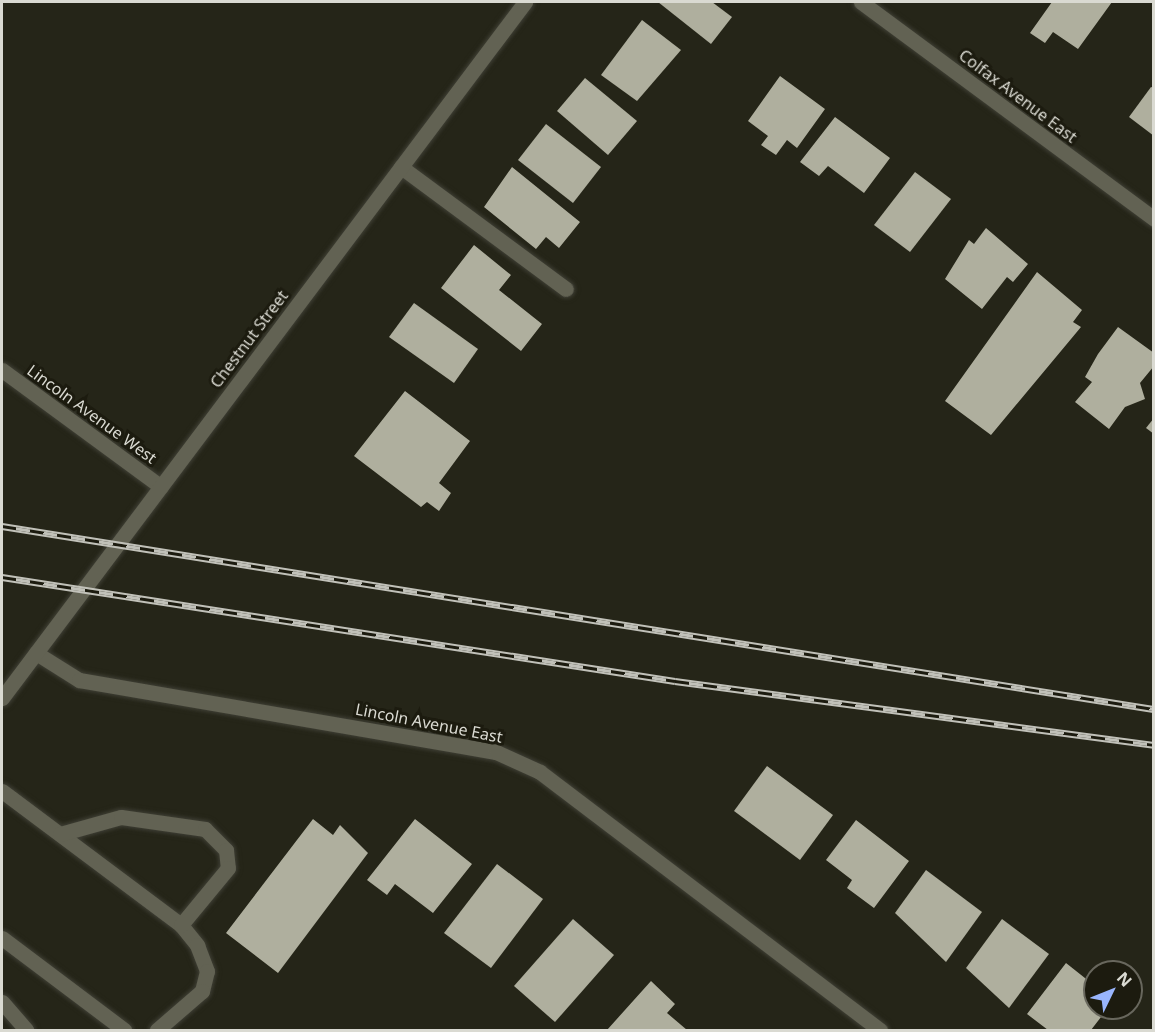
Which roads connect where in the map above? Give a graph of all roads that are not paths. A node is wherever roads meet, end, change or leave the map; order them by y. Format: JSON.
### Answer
{"nodes":[{"id":1,"x":525,"y":2,"type":"edge"},
{"id":2,"x":861,"y":2,"type":"edge"},
{"id":3,"x":401,"y":167,"type":"junction"},
{"id":4,"x":1154,"y":219,"type":"edge"},
{"id":5,"x":567,"y":289,"type":"dead end"},
{"id":6,"x":2,"y":370,"type":"edge"},
{"id":7,"x":161,"y":487,"type":"junction"},
{"id":8,"x":36,"y":653,"type":"junction"},
{"id":9,"x":2,"y":698,"type":"edge"},
{"id":10,"x":2,"y":791,"type":"edge"},
{"id":11,"x":60,"y":834,"type":"junction"},
{"id":12,"x":181,"y":925,"type":"junction"},
{"id":13,"x":2,"y":938,"type":"edge"},
{"id":14,"x":2,"y":1002,"type":"edge"},
{"id":15,"x":26,"y":1030,"type":"edge"},
{"id":16,"x":124,"y":1030,"type":"edge"},
{"id":17,"x":157,"y":1030,"type":"edge"},
{"id":18,"x":880,"y":1030,"type":"edge"}],
"edges":[{"from":1,"to":3,"type":"street","name":"Chestnut Street"},
{"from":2,"to":4,"type":"street","name":"Colfax Avenue East"},
{"from":3,"to":5,"type":"street"},
{"from":3,"to":7,"type":"street","name":"Chestnut Street"},
{"from":6,"to":7,"type":"street","name":"Lincoln Avenue West"},
{"from":7,"to":8,"type":"street","name":"Chestnut Street"},
{"from":8,"to":9,"type":"street","name":"Chestnut Street"},
{"from":8,"to":18,"type":"street","name":"Lincoln Avenue East"},
{"from":10,"to":11,"type":"street"},
{"from":11,"to":12,"type":"street"},
{"from":11,"to":12,"type":"street"},
{"from":12,"to":17,"type":"street"},
{"from":13,"to":16,"type":"street"},
{"from":14,"to":15,"type":"street"}]}
